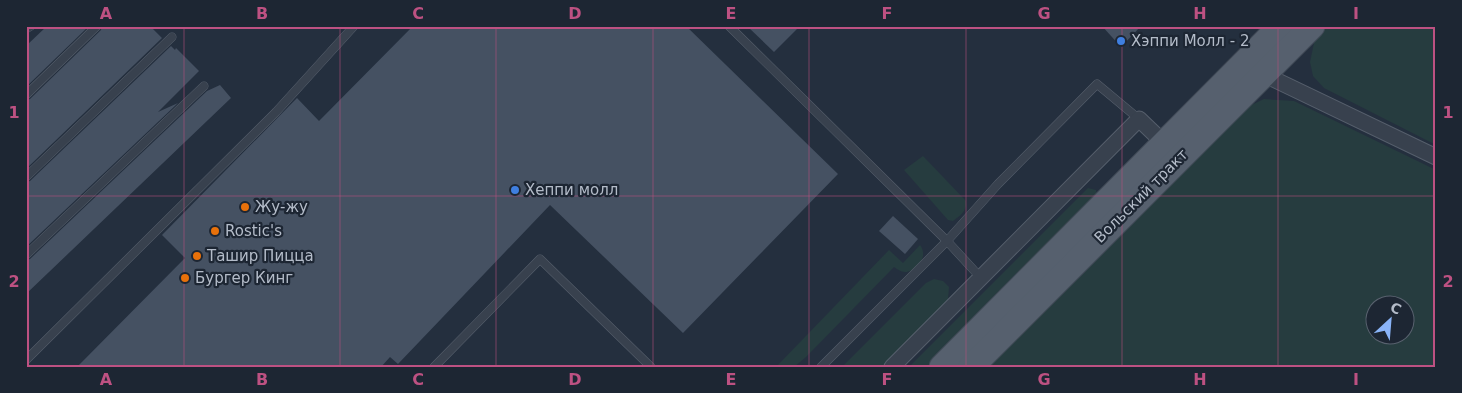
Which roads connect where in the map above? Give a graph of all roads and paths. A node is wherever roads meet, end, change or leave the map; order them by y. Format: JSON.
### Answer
{"nodes":[{"id":1,"x":31,"y":26,"type":"edge"},
{"id":2,"x":97,"y":26,"type":"edge"},
{"id":3,"x":354,"y":26,"type":"edge"},
{"id":4,"x":729,"y":26,"type":"edge"},
{"id":5,"x":1281,"y":26,"type":"edge"},
{"id":6,"x":1312,"y":26,"type":"edge"},
{"id":7,"x":26,"y":29,"type":"edge"},
{"id":8,"x":172,"y":37,"type":"dead end"},
{"id":9,"x":1265,"y":75,"type":"junction"},
{"id":10,"x":204,"y":86,"type":"dead end"},
{"id":11,"x":26,"y":95,"type":"edge"},
{"id":12,"x":1139,"y":119,"type":"junction"},
{"id":13,"x":1164,"y":143,"type":"junction"},
{"id":14,"x":1436,"y":157,"type":"edge"},
{"id":15,"x":26,"y":177,"type":"edge"},
{"id":16,"x":947,"y":241,"type":"junction"},
{"id":17,"x":26,"y":255,"type":"edge"},
{"id":18,"x":981,"y":278,"type":"junction"},
{"id":19,"x":26,"y":360,"type":"edge"},
{"id":20,"x":434,"y":367,"type":"edge"},
{"id":21,"x":650,"y":367,"type":"edge"},
{"id":22,"x":821,"y":367,"type":"edge"},
{"id":23,"x":892,"y":367,"type":"edge"},
{"id":24,"x":942,"y":367,"type":"edge"},
{"id":25,"x":971,"y":367,"type":"edge"}],
"edges":[{"from":1,"to":7,"type":"lane"},
{"from":2,"to":11,"type":"lane"},
{"from":3,"to":19,"type":"lane"},
{"from":4,"to":16,"type":"lane"},
{"from":5,"to":13,"type":"main road","name":"Вольский тракт"},
{"from":6,"to":9,"type":"main road","name":"Вольский тракт"},
{"from":8,"to":15,"type":"lane"},
{"from":9,"to":14,"type":"street"},
{"from":9,"to":25,"type":"main road","name":"Вольский тракт"},
{"from":10,"to":17,"type":"lane"},
{"from":12,"to":13,"type":"street"},
{"from":12,"to":16,"type":"lane"},
{"from":12,"to":18,"type":"street"},
{"from":13,"to":24,"type":"main road","name":"Вольский тракт"},
{"from":16,"to":18,"type":"lane"},
{"from":16,"to":22,"type":"lane"},
{"from":18,"to":23,"type":"street"},
{"from":20,"to":21,"type":"lane"}]}
